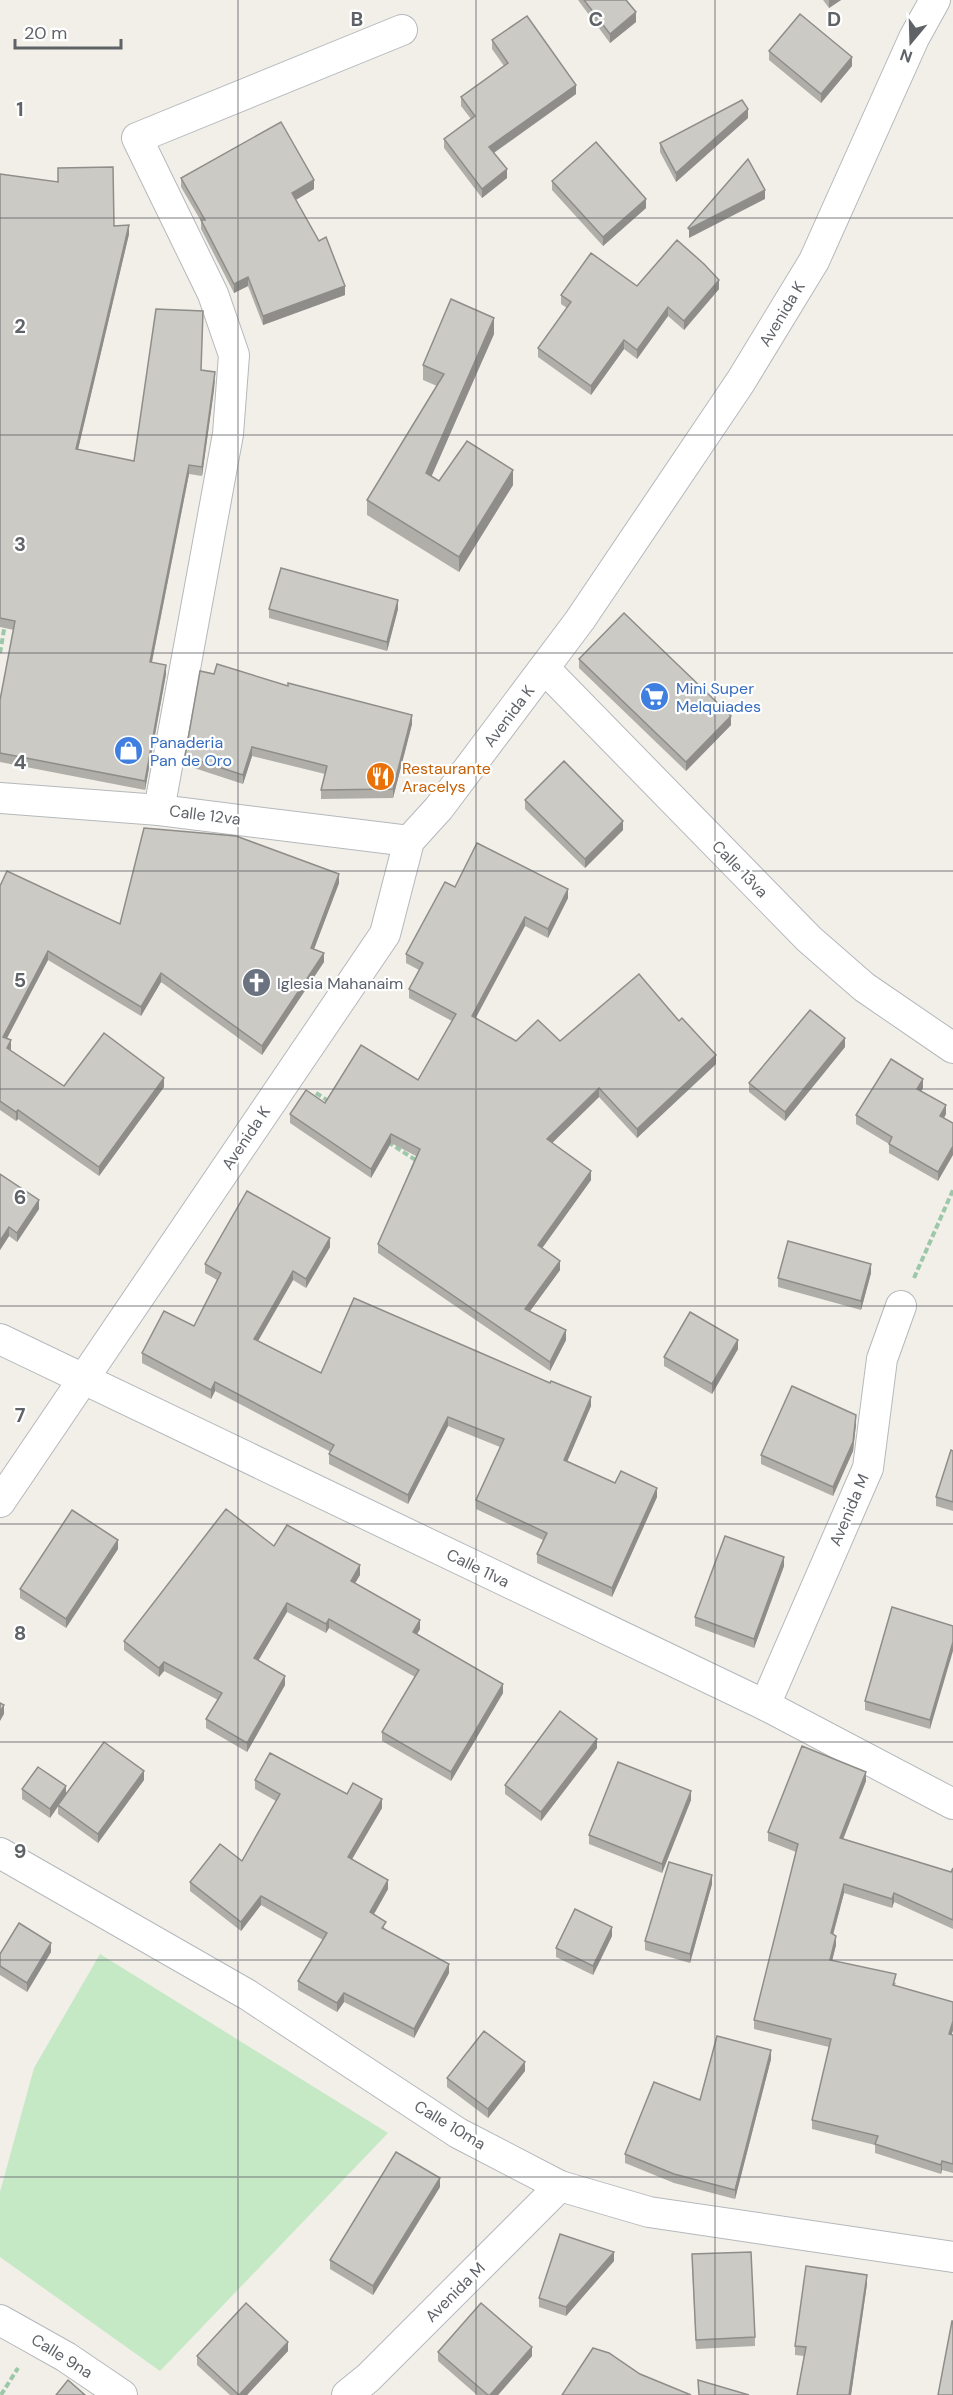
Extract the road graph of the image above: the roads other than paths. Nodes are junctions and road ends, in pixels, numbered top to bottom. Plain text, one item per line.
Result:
1 (935, 0) edge
2 (402, 30) dead end
3 (545, 669) junction
4 (0, 798) edge
5 (159, 810) junction
6 (409, 841) junction
7 (953, 1048) edge
8 (901, 1306) road end
9 (0, 1339) edge
10 (82, 1380) junction
11 (0, 1502) edge
12 (765, 1705) junction
13 (953, 1804) edge
14 (0, 1853) edge
15 (561, 2186) junction
16 (953, 2257) edge
17 (0, 2320) edge
18 (122, 2395) edge
19 (348, 2395) edge

1 - 3 street, Avenida K
2 - 5 street
3 - 6 street, Avenida K
3 - 7 street, Calle 13va
4 - 5 street, Calle 12va
5 - 6 street, Calle 12va
6 - 10 street, Avenida K
8 - 12 street, Avenida M
9 - 10 street, Calle 11va
10 - 11 street, Avenida K
10 - 12 street, Calle 11va
12 - 13 street, Calle 11va
14 - 15 street, Calle 10ma
15 - 16 street, Calle 10ma
15 - 19 street, Avenida M
17 - 18 street, Calle 9na

